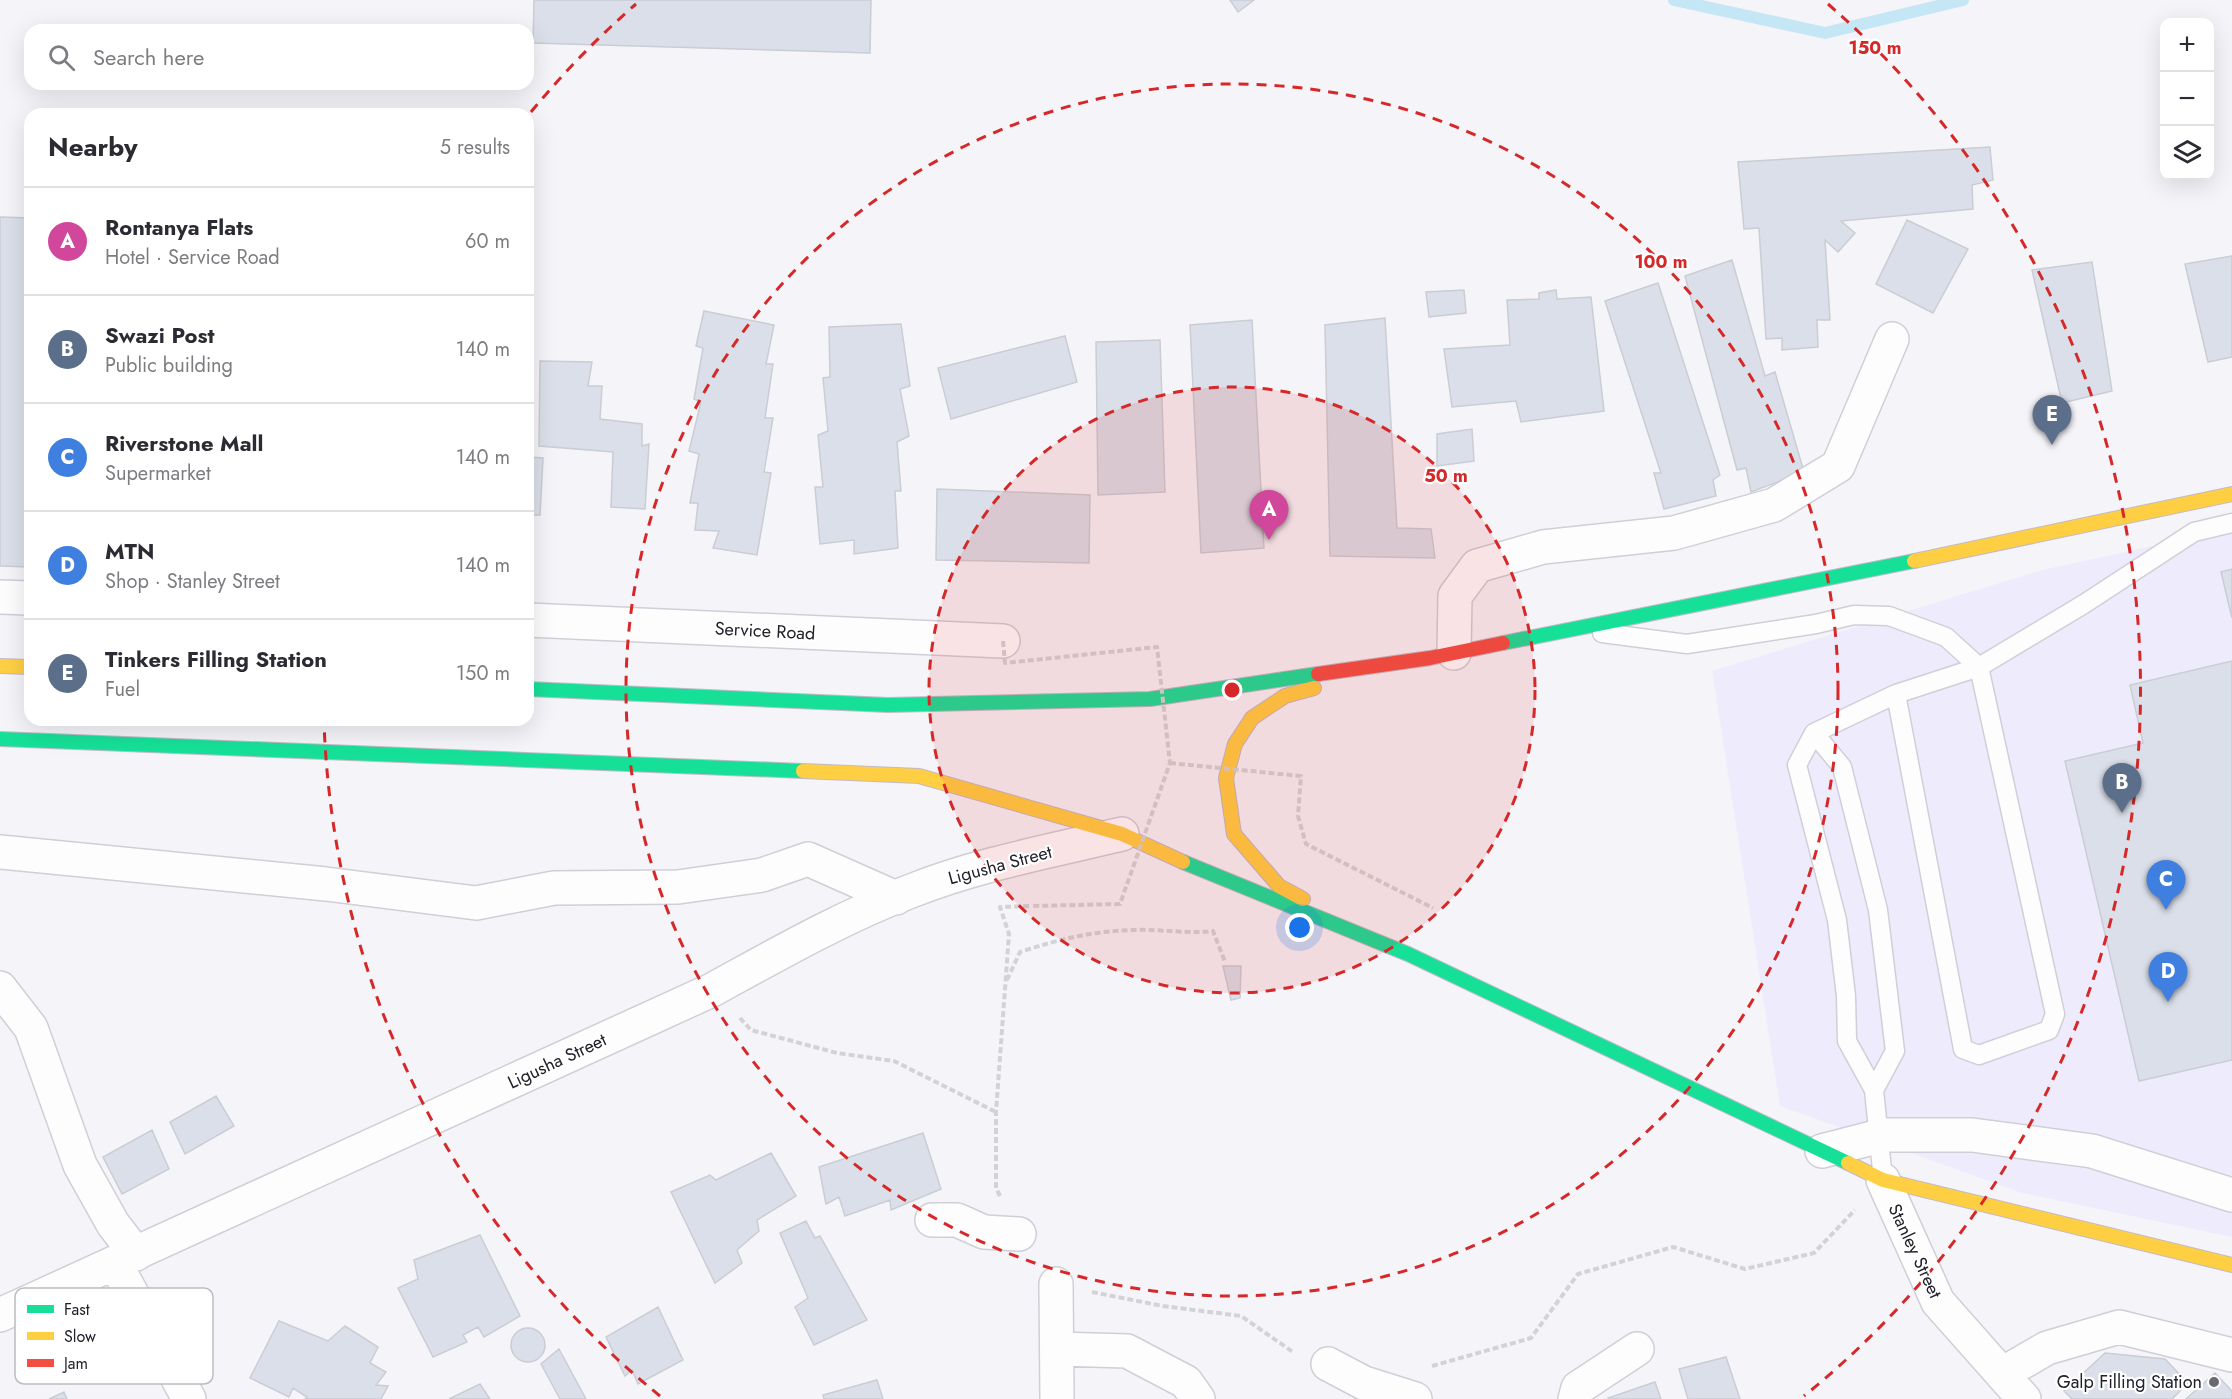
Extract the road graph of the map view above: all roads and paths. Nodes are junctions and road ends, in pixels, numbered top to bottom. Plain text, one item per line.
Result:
1 (1892, 339) dead end
2 (2232, 494) edge
3 (2232, 523) edge
4 (0, 597) edge
5 (24, 598) edge
6 (534, 620) edge
7 (1576, 630) junction
8 (1003, 641) joint
9 (1442, 655) junction
10 (0, 666) edge
11 (24, 667) edge
12 (1979, 667) junction
13 (534, 689) edge
14 (1896, 694) junction
15 (1814, 733) junction
16 (0, 739) edge
17 (1170, 763) junction
18 (1122, 834) junction
19 (0, 852) edge
20 (896, 897) junction
21 (1433, 908) dead end
22 (1408, 954) junction
23 (1225, 962) dead end
24 (1005, 983) junction
25 (0, 988) edge
26 (712, 990) junction
27 (1874, 1090) junction
28 (996, 1112) junction
29 (1878, 1136) junction
30 (1822, 1151) junction
31 (1882, 1180) junction
32 (2232, 1195) edge
33 (932, 1221) dead end
34 (1018, 1234) joint
35 (125, 1259) junction
36 (2232, 1265) edge
37 (1056, 1284) joint
38 (60, 1288) edge
39 (138, 1288) edge
40 (15, 1308) edge
41 (0, 1315) edge
42 (1057, 1349) junction
43 (1637, 1349) dead end
44 (2232, 1355) edge
45 (1328, 1364) joint
46 (1427, 1368) dead end
47 (2002, 1374) junction
48 (182, 1384) edge
49 (189, 1399) edge
50 (1057, 1399) edge
51 (1198, 1399) edge
52 (1415, 1399) edge
53 (1575, 1399) edge
54 (2024, 1399) edge

1 - 9 street
2 - 7 main road
3 - 12 lane
4 - 5 street
6 - 8 street, Service Road
7 - 9 main road
7 - 12 lane
8 - 17 path, bridge
9 - 13 main road
9 - 22 main road
10 - 11 main road
12 - 14 lane
12 - 14 lane
14 - 15 lane
15 - 27 lane
15 - 27 lane
16 - 18 main road
17 - 21 path, bridge
17 - 24 path, bridge
18 - 20 street, Ligusha Street
18 - 22 main road
19 - 20 street
20 - 26 street, Ligusha Street
22 - 30 main road
23 - 24 path
24 - 28 path
25 - 35 street
26 - 28 path
26 - 35 street, Ligusha Street
27 - 29 lane
28 - 34 path
29 - 30 street
29 - 31 lane
29 - 32 street
30 - 31 main road
31 - 36 main road
31 - 46 path
31 - 47 street, Stanley Street
33 - 34 street
35 - 38 street, Ligusha Street
35 - 39 street
37 - 42 street
37 - 45 path
40 - 41 street, Ligusha Street
42 - 50 street
42 - 51 street
43 - 53 street
44 - 47 street
45 - 52 street
47 - 54 street, Stanley Street
48 - 49 street

